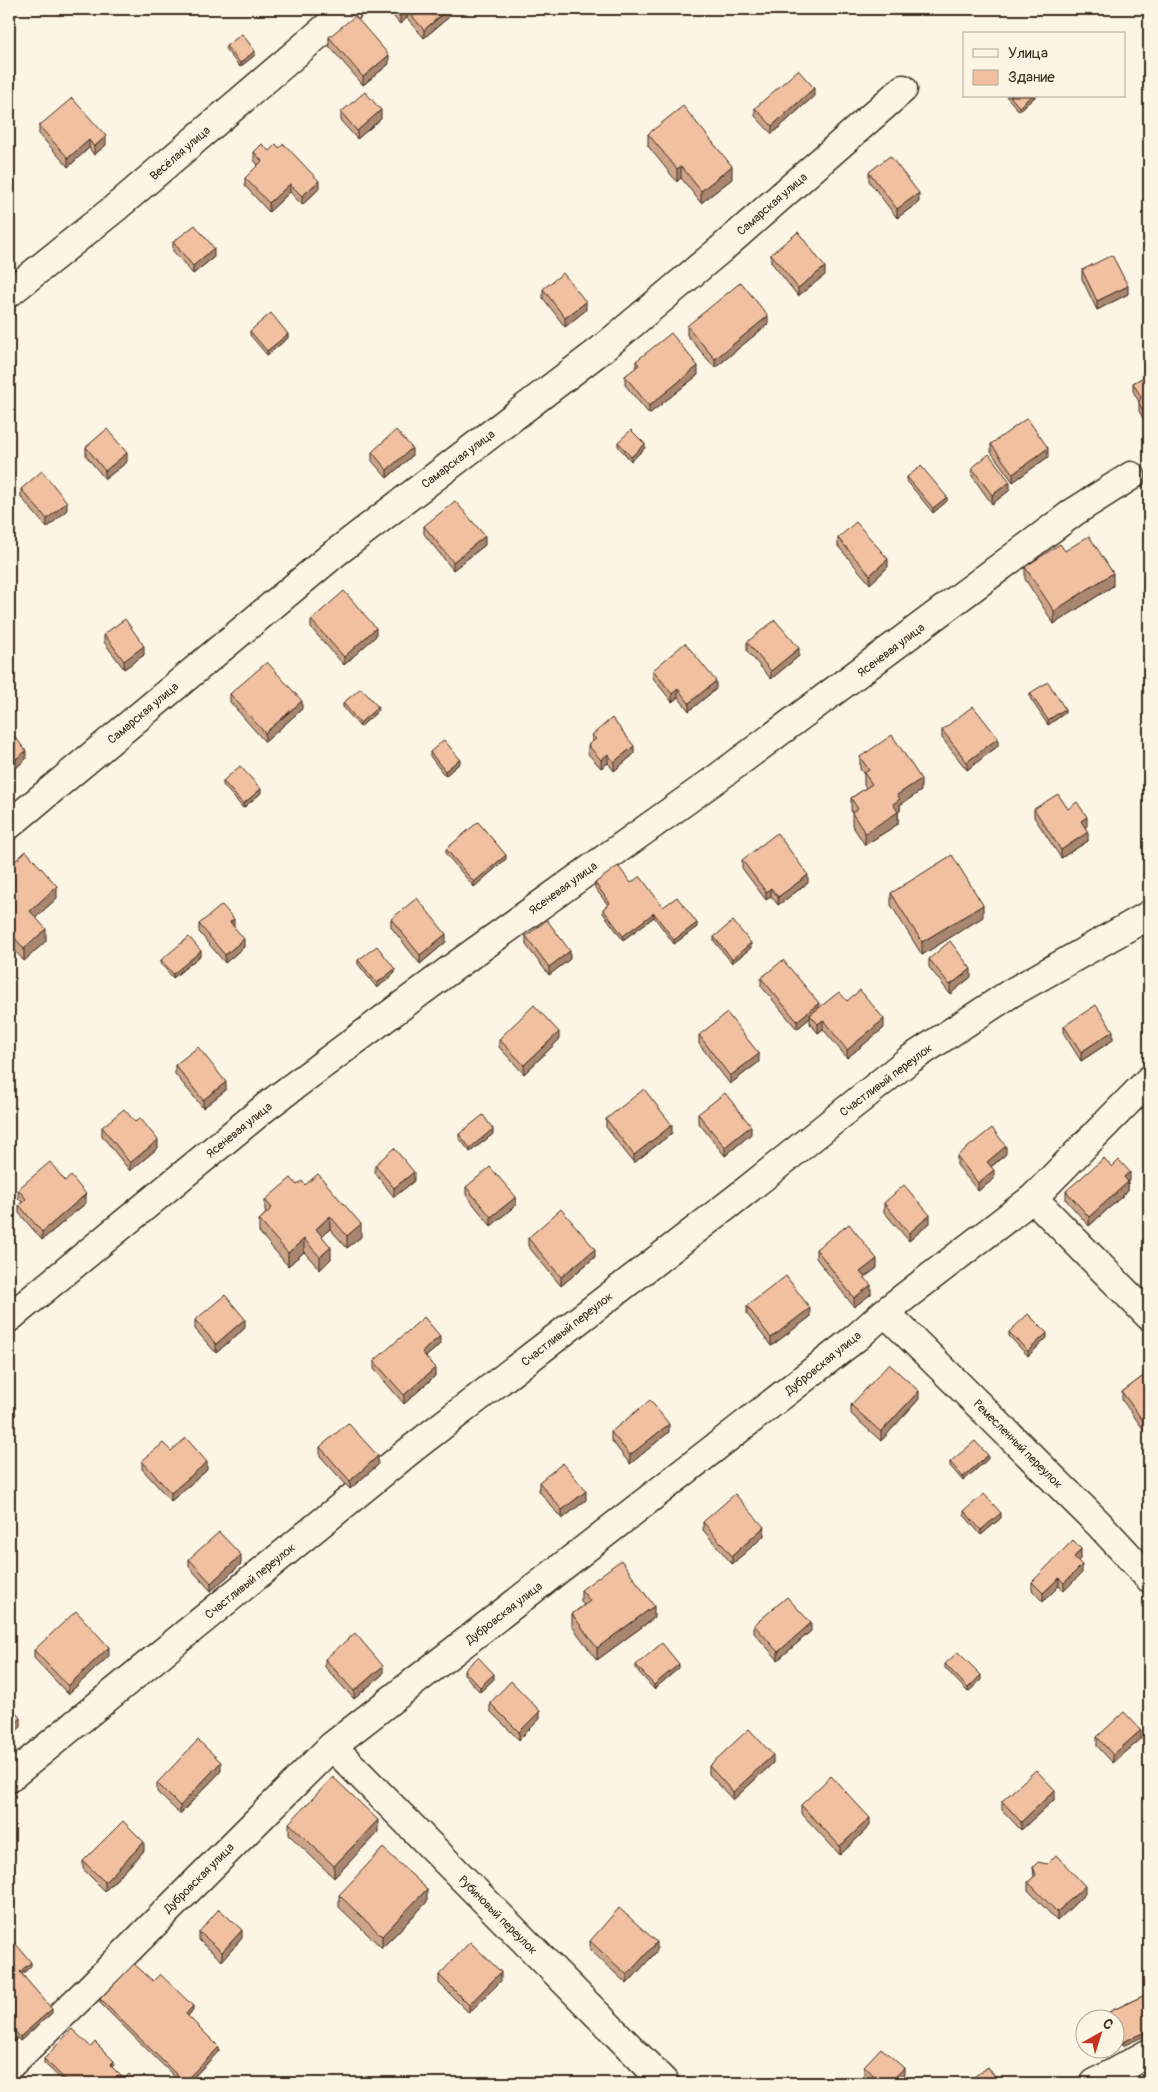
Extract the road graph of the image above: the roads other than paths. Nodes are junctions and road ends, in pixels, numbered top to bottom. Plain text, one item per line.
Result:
1 (348, 9) edge
2 (903, 89) dead end
3 (9, 293) edge
4 (1131, 476) dead end
5 (9, 825) edge
6 (1149, 915) edge
7 (1149, 1080) edge
8 (1033, 1198) junction
9 (885, 1312) junction
10 (1149, 1316) edge
11 (9, 1318) edge
12 (1149, 1578) edge
13 (332, 1746) junction
14 (9, 1778) edge
15 (1149, 2053) edge
16 (9, 2066) edge
17 (665, 2083) edge
18 (1095, 2083) edge

1 - 3 street, Весёлая улица
2 - 5 street, Самарская улица
4 - 11 street, Ясеневая улица
6 - 14 street, Счастливый переулок
7 - 8 street, Дубровская улица
8 - 9 street, Дубровская улица
8 - 10 street
9 - 12 street, Ремесленный переулок
9 - 13 street, Дубровская улица
13 - 16 street, Дубровская улица
13 - 17 street, Рубиновый переулок
15 - 18 street

